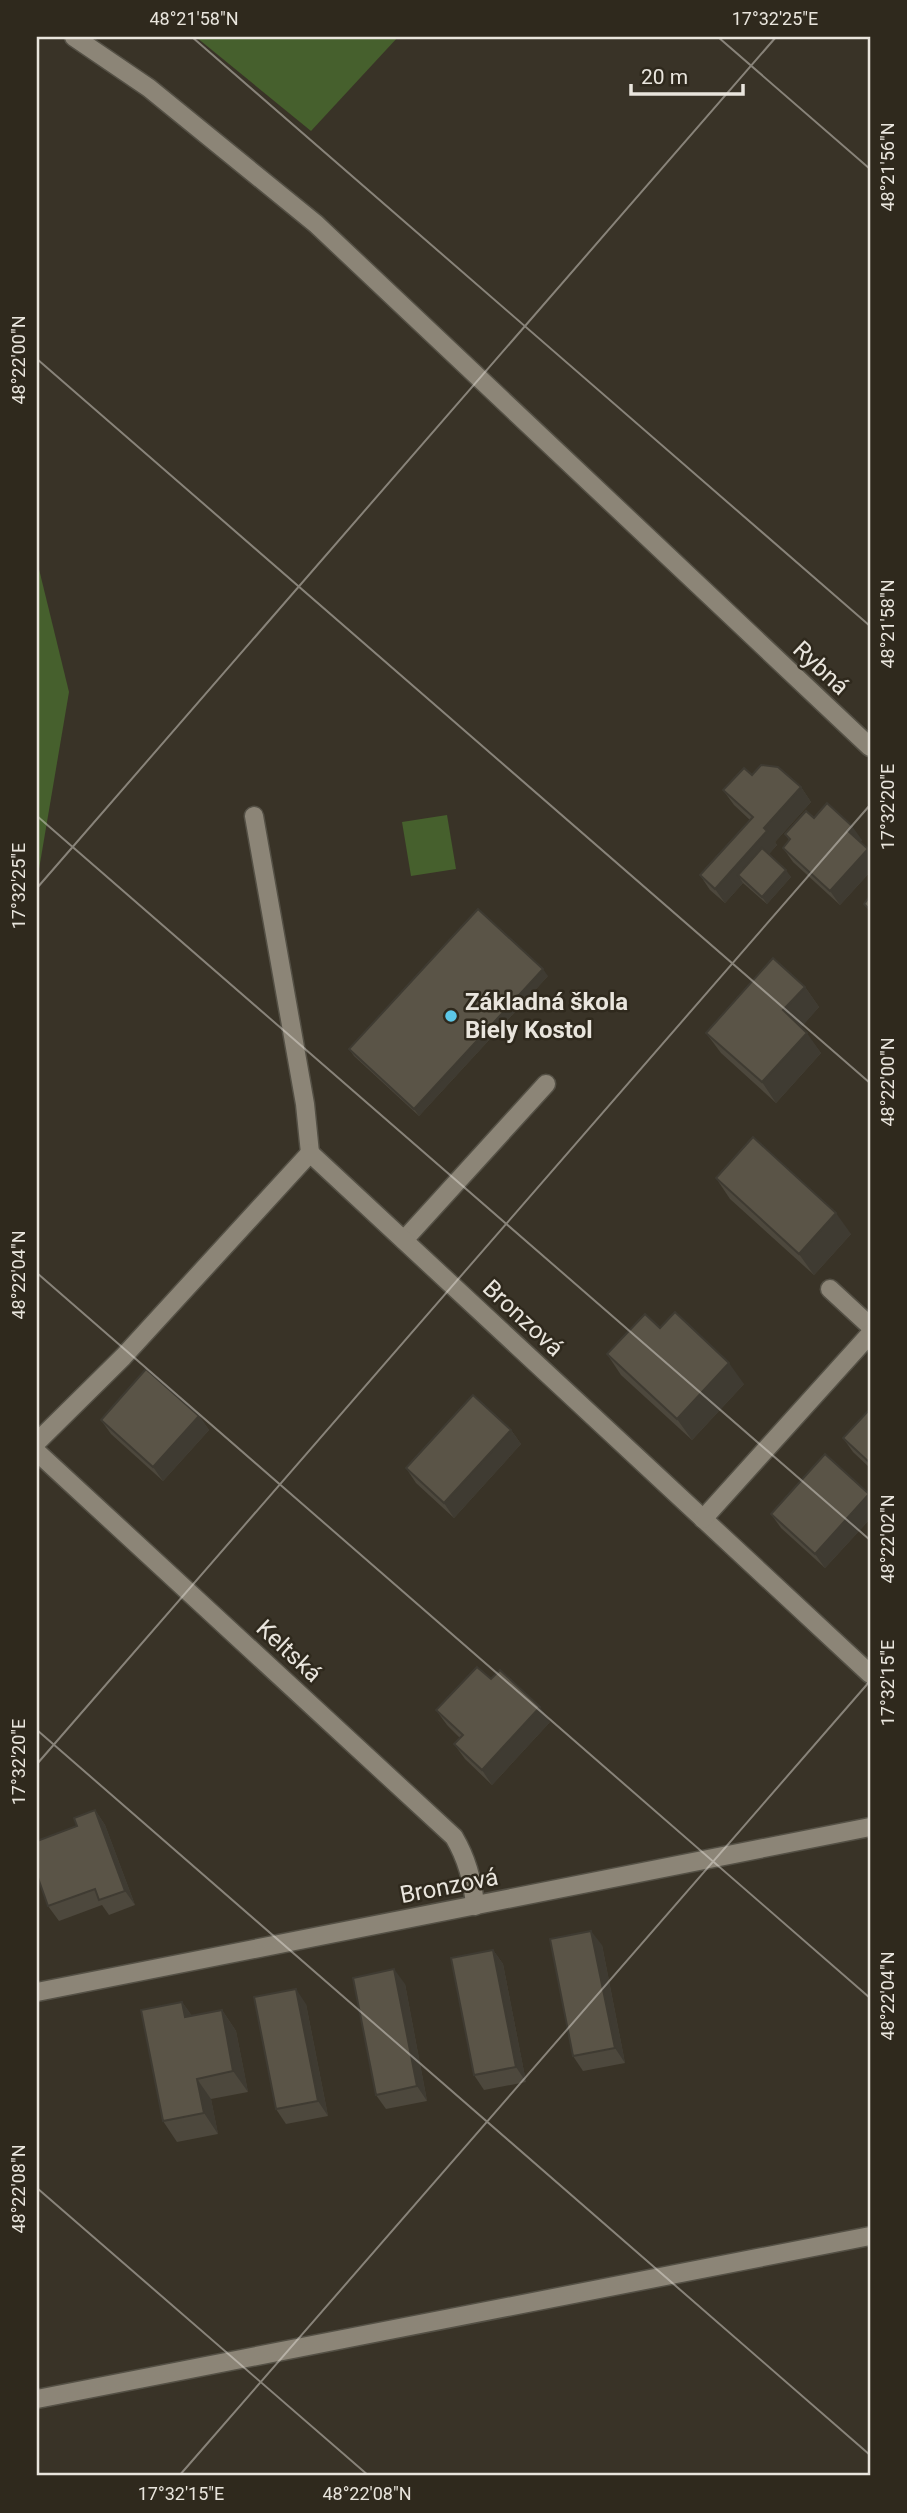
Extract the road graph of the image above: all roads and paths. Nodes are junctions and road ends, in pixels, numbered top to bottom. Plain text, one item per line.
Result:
1 (74, 37) edge
2 (870, 747) edge
3 (254, 816) dead end
4 (546, 1084) dead end
5 (310, 1153) junction
6 (404, 1240) junction
7 (830, 1289) dead end
8 (870, 1326) edge
9 (870, 1334) edge
10 (37, 1442) edge
11 (37, 1452) edge
12 (703, 1519) junction
13 (870, 1674) edge
14 (870, 1827) edge
15 (475, 1906) junction
16 (37, 1992) edge
17 (870, 2236) edge
18 (37, 2399) edge

1 - 2 street, Rybná
3 - 5 street
4 - 6 street
5 - 6 street, Bronzová
5 - 10 street
6 - 12 street, Bronzová
7 - 8 street
9 - 12 street
11 - 15 street, Keltská
12 - 13 street, Bronzová
14 - 15 street, Bronzová
15 - 16 street, Bronzová
17 - 18 street

